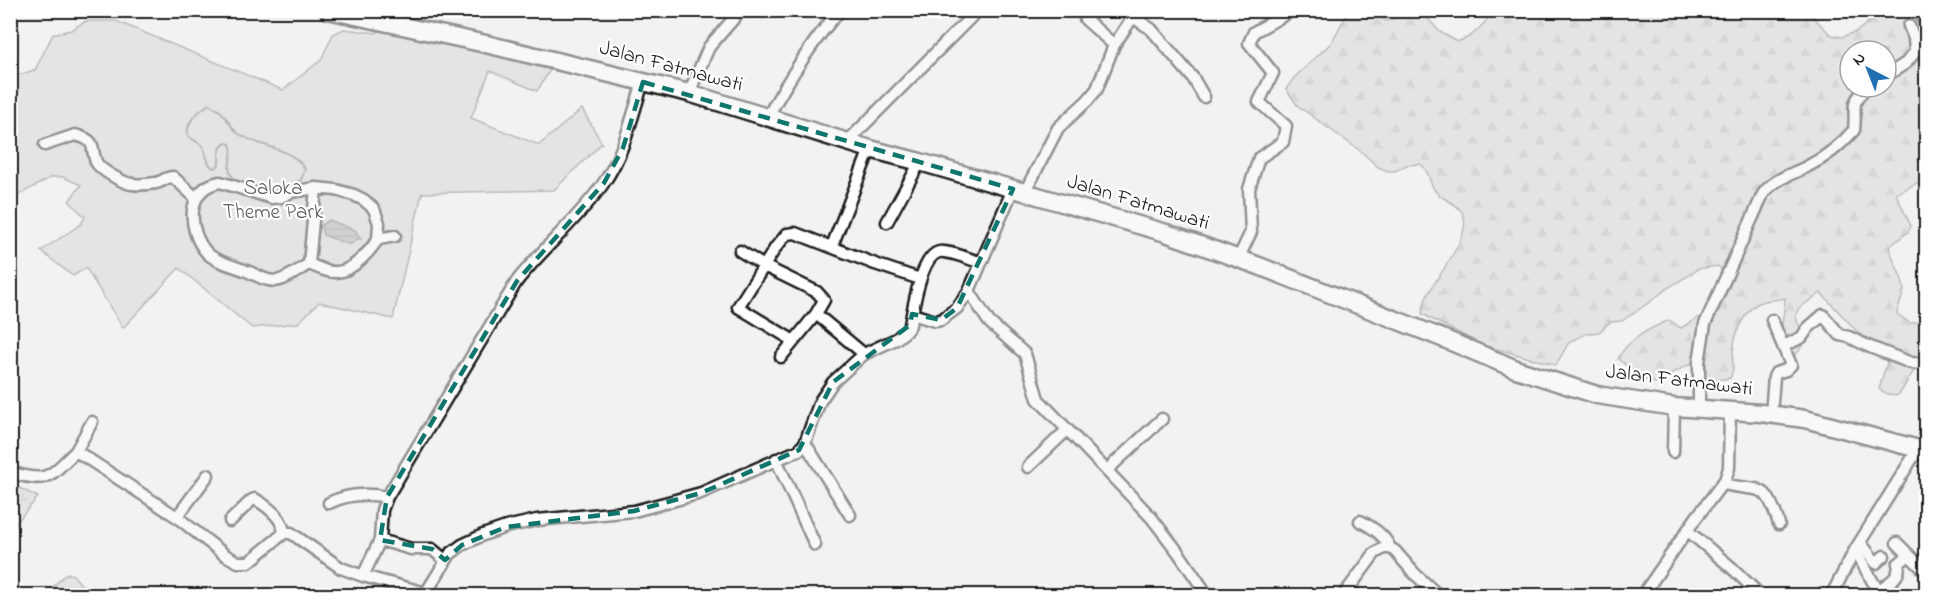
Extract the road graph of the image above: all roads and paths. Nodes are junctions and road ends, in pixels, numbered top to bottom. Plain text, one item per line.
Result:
1 (328, 10) edge
2 (741, 10) edge
3 (840, 10) edge
4 (978, 10) edge
5 (1293, 10) edge
6 (1918, 10) edge
7 (1132, 14) edge
8 (1085, 20) dead end
9 (1926, 24) edge
10 (1909, 26) dead end
11 (1114, 45) junction
12 (1898, 68) edge
13 (643, 82) junction
14 (689, 93) junction
15 (1204, 97) dead end
16 (1856, 99) edge
17 (767, 118) junction
18 (848, 141) junction
19 (45, 145) dead end
20 (870, 149) junction
21 (920, 162) junction
22 (316, 188) junction
23 (1019, 190) junction
24 (196, 198) junction
25 (887, 222) dead end
26 (395, 236) dead end
27 (378, 239) junction
28 (832, 246) junction
29 (740, 251) dead end
30 (1238, 259) junction
31 (980, 262) junction
32 (309, 264) junction
33 (764, 266) junction
34 (920, 279) junction
35 (969, 291) junction
36 (816, 314) junction
37 (912, 314) junction
38 (1772, 320) dead end
39 (794, 341) junction
40 (1784, 346) junction
41 (864, 354) junction
42 (781, 357) dead end
43 (1926, 364) edge
44 (1674, 407) junction
45 (1700, 409) junction
46 (1730, 411) junction
47 (1771, 414) junction
48 (1162, 418) dead end
49 (92, 422) dead end
50 (1067, 430) junction
51 (805, 444) junction
52 (1922, 450) edge
53 (76, 451) junction
54 (1673, 452) dead end
55 (776, 459) junction
56 (1028, 467) dead end
57 (1107, 470) junction
58 (10, 472) edge
59 (208, 475) dead end
60 (1723, 484) junction
61 (387, 497) junction
62 (330, 503) dead end
63 (850, 515) dead end
64 (177, 517) junction
65 (231, 520) dead end
66 (1360, 521) dead end
67 (1779, 524) dead end
68 (1688, 531) junction
69 (284, 532) junction
70 (380, 540) junction
71 (1897, 543) dead end
72 (815, 545) dead end
73 (1858, 546) junction
74 (1390, 548) junction
75 (1909, 555) junction
76 (1884, 556) dead end
77 (445, 560) junction
78 (1926, 570) edge
79 (363, 576) junction
80 (428, 594) edge
81 (1208, 596) edge
82 (1342, 596) edge
83 (1439, 596) edge
84 (1642, 596) edge
85 (1761, 596) edge
86 (1831, 596) edge

1 - 13 highway, Jalan Fatmawati
2 - 14 street
3 - 17 street
4 - 18 street
5 - 30 street
6 - 9 street
7 - 11 street
7 - 15 street
8 - 11 street
10 - 12 street
11 - 23 street
13 - 14 highway, Jalan Fatmawati
13 - 61 street
14 - 17 highway, Jalan Fatmawati
16 - 45 street
17 - 18 highway, Jalan Fatmawati
18 - 20 highway, Jalan Fatmawati
19 - 24 street
20 - 21 highway, Jalan Fatmawati
20 - 28 street
21 - 23 highway, Jalan Fatmawati
21 - 25 street
22 - 24 street
22 - 27 street
22 - 32 street
23 - 30 highway, Jalan Fatmawati
23 - 31 street
24 - 32 street
26 - 27 street
27 - 32 street
28 - 33 street
28 - 34 street
29 - 33 street
30 - 44 highway, Jalan Fatmawati
31 - 34 street
31 - 35 street
33 - 36 street
33 - 39 street
34 - 37 street
35 - 37 street
35 - 50 street
36 - 39 street
36 - 41 street
37 - 41 street
38 - 40 street
39 - 42 street
40 - 43 street
40 - 47 street
41 - 51 street
44 - 45 highway, Jalan Fatmawati
44 - 54 street
45 - 46 highway, Jalan Fatmawati
46 - 47 highway, Jalan Fatmawati
46 - 60 street
47 - 52 highway, Jalan Fatmawati
48 - 57 street
49 - 53 street
50 - 56 street
50 - 57 street
51 - 55 street
51 - 63 street
52 - 73 street
53 - 58 street
53 - 64 street
55 - 72 street
55 - 77 street
57 - 81 street
59 - 64 street
60 - 67 street
60 - 68 street
61 - 62 street
61 - 70 street
64 - 69 street
65 - 69 street
66 - 74 street
68 - 84 street
68 - 85 street
69 - 79 street
70 - 77 street
70 - 79 street
71 - 75 street
73 - 75 street
73 - 76 street
73 - 86 street
74 - 82 street
74 - 83 street
75 - 78 street
77 - 80 street
79 - 80 street

